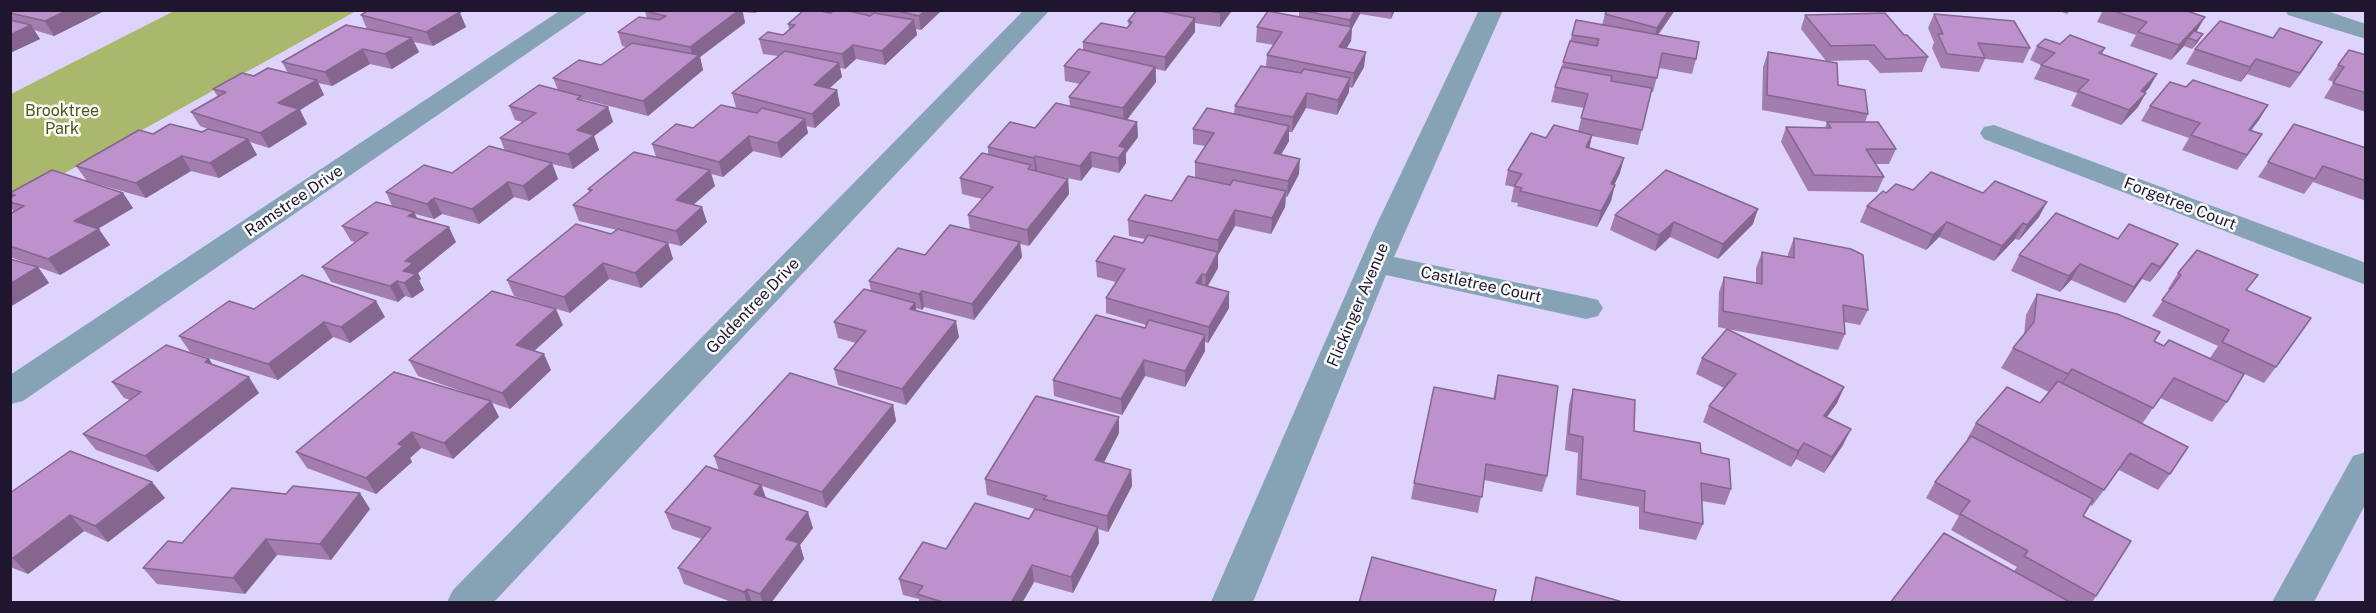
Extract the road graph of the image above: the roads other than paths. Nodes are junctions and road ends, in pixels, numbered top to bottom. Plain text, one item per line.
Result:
1 (578, 10) edge
2 (1038, 10) edge
3 (1491, 10) edge
4 (2296, 10) edge
5 (2366, 32) edge
6 (1994, 133) dead end
7 (1376, 262) junction
8 (2366, 275) edge
9 (1586, 308) dead end
10 (10, 392) edge
11 (2366, 466) edge
12 (468, 603) edge
13 (1232, 603) edge
14 (2293, 603) edge

1 - 10 street, Ramstree Drive
2 - 12 street, Goldentree Drive
3 - 7 street, Flickinger Avenue
4 - 5 street
6 - 8 street, Forgetree Court
7 - 9 street, Castletree Court
7 - 13 street, Flickinger Avenue
11 - 14 street

